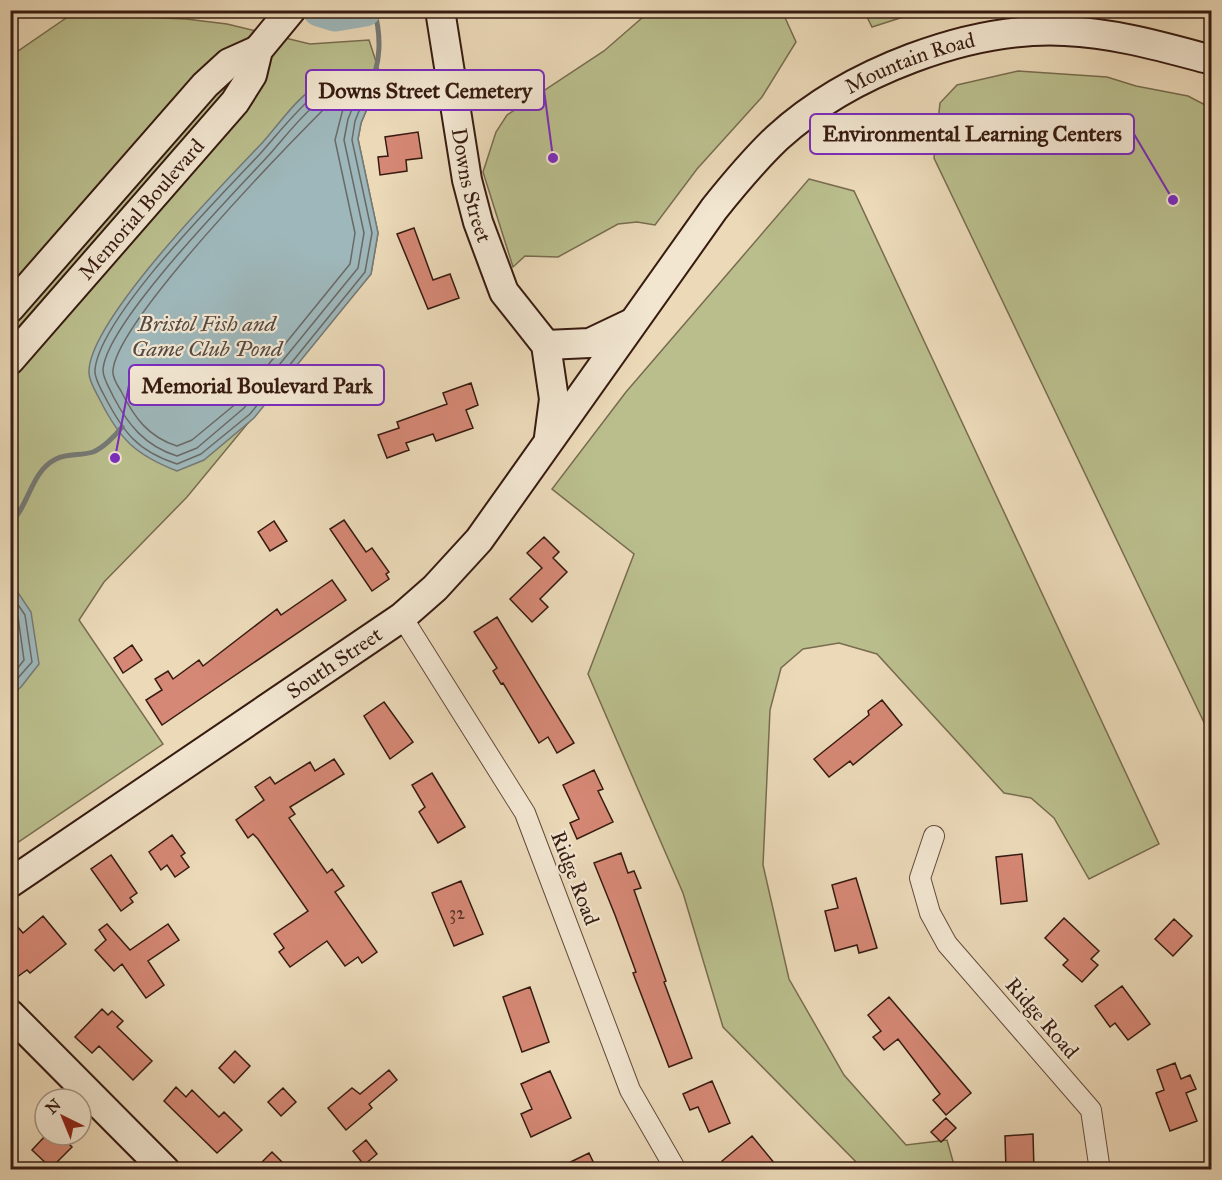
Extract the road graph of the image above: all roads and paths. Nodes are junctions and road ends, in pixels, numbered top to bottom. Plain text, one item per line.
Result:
1 (291, 10) edge
2 (440, 10) edge
3 (263, 44) junction
4 (1212, 60) edge
5 (10, 308) edge
6 (632, 323) junction
7 (546, 345) junction
8 (10, 360) edge
9 (594, 377) joint
10 (548, 442) junction
11 (402, 617) junction
12 (934, 837) dead end
13 (10, 883) edge
14 (10, 1014) edge
15 (165, 1170) edge
16 (676, 1170) edge
17 (1097, 1170) edge

1 - 3 main road, Memorial Boulevard
2 - 7 main road, Downs Street
3 - 5 main road, Memorial Boulevard
3 - 8 main road, Memorial Boulevard
4 - 6 main road, Mountain Road
6 - 7 main road
6 - 9 main road, Mountain Road
7 - 10 main road, Downs Street
9 - 10 main road, South Street
10 - 11 main road, South Street
11 - 13 main road, South Street
11 - 16 street, Ridge Road
12 - 17 street, Ridge Road
14 - 15 main road

